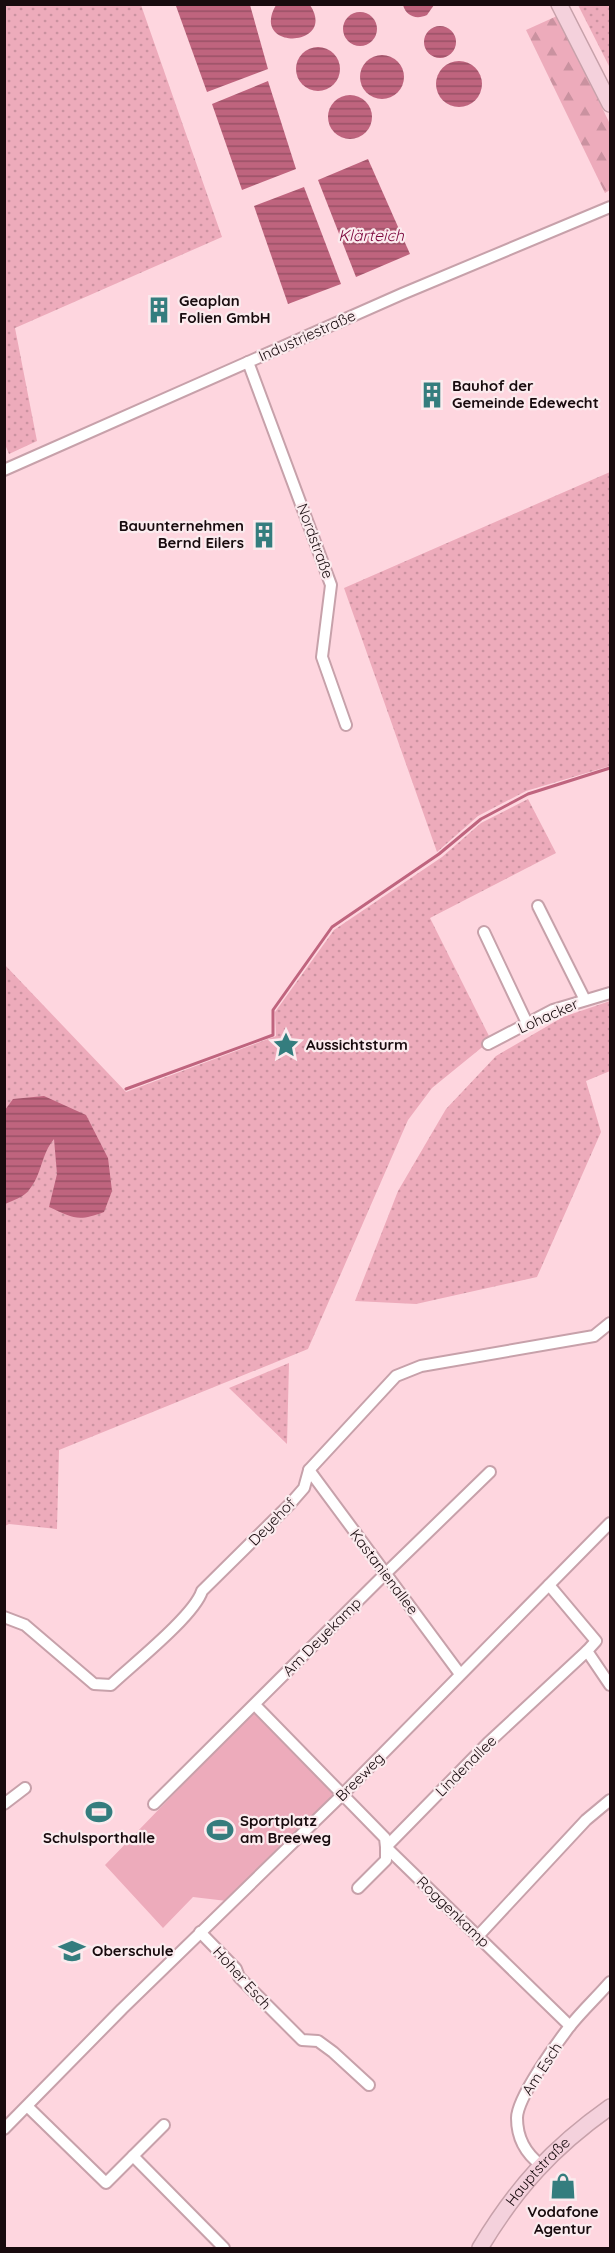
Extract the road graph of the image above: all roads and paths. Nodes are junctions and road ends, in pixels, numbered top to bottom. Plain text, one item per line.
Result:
1 (559, 4) edge
2 (610, 104) edge
3 (610, 207) edge
4 (248, 362) junction
5 (4, 470) edge
6 (346, 725) dead end
7 (538, 906) dead end
8 (484, 932) dead end
9 (610, 993) edge
10 (585, 1000) junction
11 (527, 1023) junction
12 (488, 1044) dead end
13 (610, 1323) edge
14 (309, 1470) junction
15 (490, 1472) dead end
16 (610, 1523) edge
17 (385, 1574) junction
18 (549, 1585) junction
19 (4, 1617) edge
20 (587, 1651) junction
21 (460, 1674) junction
22 (610, 1686) edge
23 (255, 1705) junction
24 (25, 1788) dead end
25 (342, 1795) junction
26 (610, 1800) edge
27 (4, 1804) edge
28 (154, 1804) dead end
29 (386, 1846) junction
30 (358, 1888) dead end
31 (200, 1932) junction
32 (479, 1935) junction
33 (610, 1982) edge
34 (570, 2026) junction
35 (369, 2085) dead end
36 (28, 2107) junction
37 (610, 2108) edge
38 (164, 2125) dead end
39 (4, 2129) edge
40 (133, 2156) junction
41 (541, 2165) junction
42 (224, 2248) edge
43 (480, 2248) edge

1 - 2 main road
3 - 4 street, Industriestraße
4 - 5 street, Industriestraße
4 - 6 street, Nordstraße
7 - 10 street
8 - 11 street
9 - 10 street, Lohacker
10 - 11 street, Lohacker
11 - 12 street, Lohacker
13 - 14 street, Deyehof
14 - 17 street, Kastanienallee
14 - 19 street, Deyehof
15 - 17 street, Am Deyekamp
16 - 18 street, Breeweg
17 - 21 street, Kastanienallee
17 - 23 street, Am Deyekamp
18 - 20 street
18 - 21 street, Breeweg
20 - 22 street
20 - 29 street, Lindenallee
21 - 25 street, Breeweg
23 - 25 street, Roggenkamp
23 - 28 street, Am Deyekamp
24 - 27 street
25 - 29 street, Roggenkamp
25 - 31 street, Breeweg
26 - 32 street
29 - 30 street, Lindenallee
29 - 32 street, Roggenkamp
31 - 35 street, Hoher Esch
31 - 36 street, Breeweg
32 - 34 street, Roggenkamp
33 - 34 street, Am Esch
34 - 41 street, Am Esch
36 - 39 street, Breeweg
36 - 40 street
37 - 41 main road, Hauptstraße
38 - 40 street
40 - 42 street
41 - 43 main road, Hauptstraße

